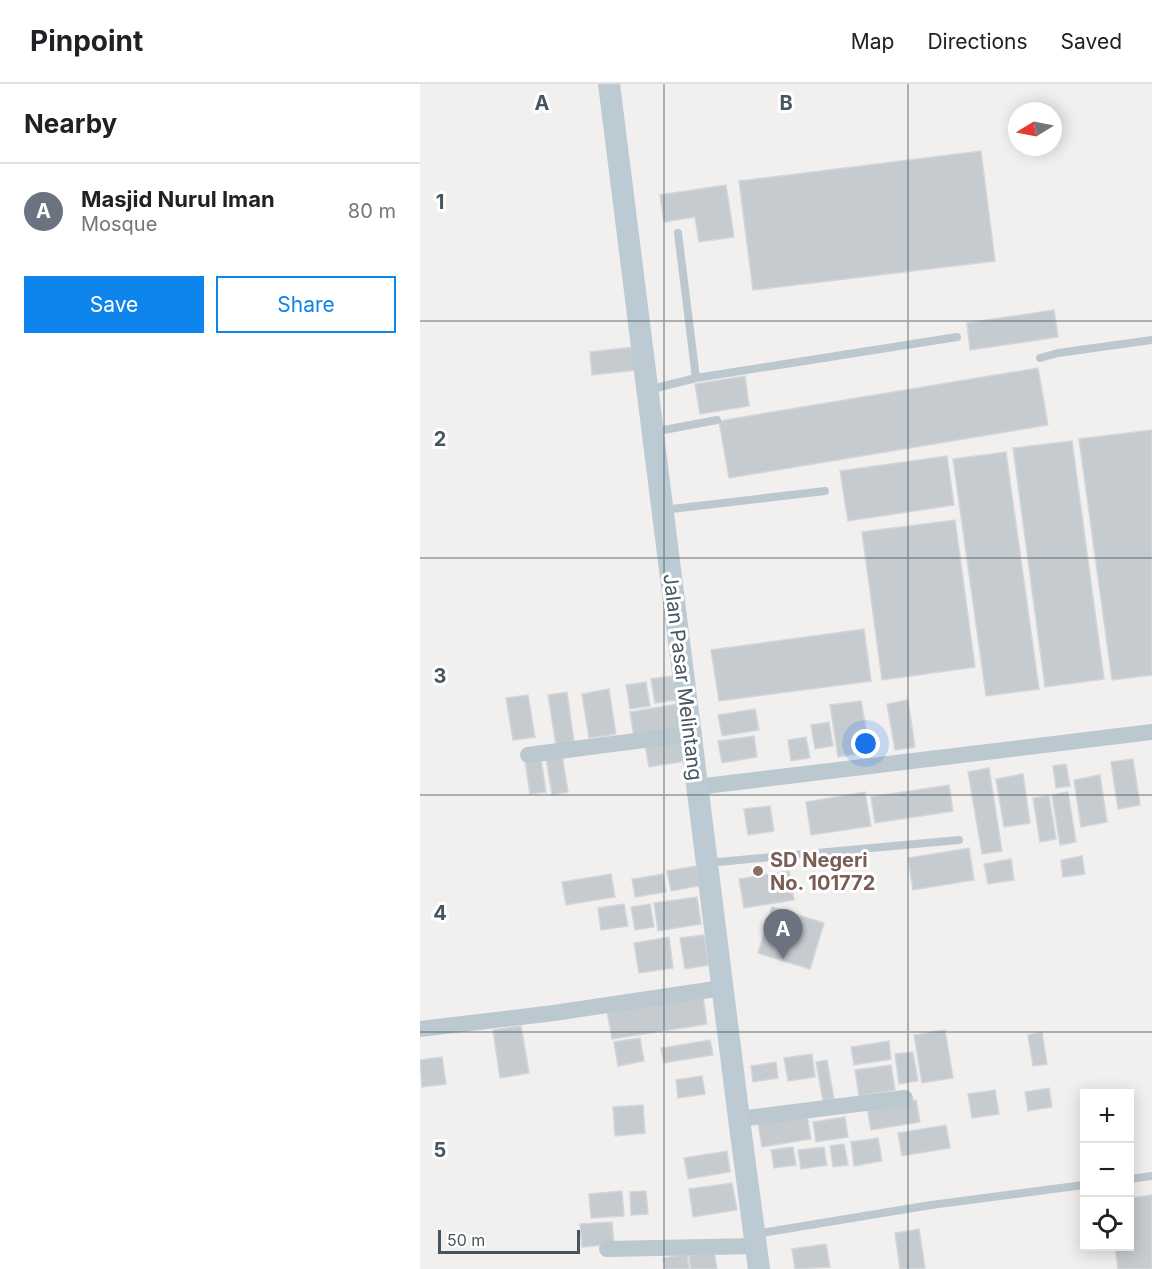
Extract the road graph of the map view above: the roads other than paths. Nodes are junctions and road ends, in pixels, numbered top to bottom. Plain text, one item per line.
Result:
1 (609, 84) edge
2 (678, 233) dead end
3 (957, 338) dead end
4 (1152, 340) edge
5 (1040, 358) dead end
6 (696, 378) junction
7 (647, 390) junction
8 (717, 420) dead end
9 (652, 432) junction
10 (825, 491) dead end
11 (662, 510) junction
12 (1152, 732) edge
13 (690, 734) junction
14 (528, 755) dead end
15 (697, 787) junction
16 (959, 840) dead end
17 (706, 863) junction
18 (722, 988) junction
19 (420, 1029) edge
20 (905, 1098) dead end
21 (739, 1119) junction
22 (1152, 1176) edge
23 (1134, 1178) edge
24 (1080, 1185) edge
25 (755, 1240) junction
26 (607, 1249) dead end
27 (759, 1269) edge

1 - 7 street, Jalan Pasar Melintang
2 - 6 lane
3 - 6 lane
4 - 5 lane
6 - 7 lane
7 - 9 street, Jalan Pasar Melintang
8 - 9 lane
9 - 11 street, Jalan Pasar Melintang
10 - 11 lane
11 - 13 street, Jalan Pasar Melintang
12 - 15 street
13 - 14 street
13 - 15 street, Jalan Pasar Melintang
15 - 17 street, Jalan Pasar Melintang
16 - 17 lane
17 - 18 street, Jalan Pasar Melintang
18 - 19 street
18 - 21 street, Jalan Pasar Melintang
20 - 21 street
21 - 25 street, Jalan Pasar Melintang
22 - 23 lane
24 - 25 lane
25 - 26 street
25 - 27 street, Jalan Pasar Melintang

